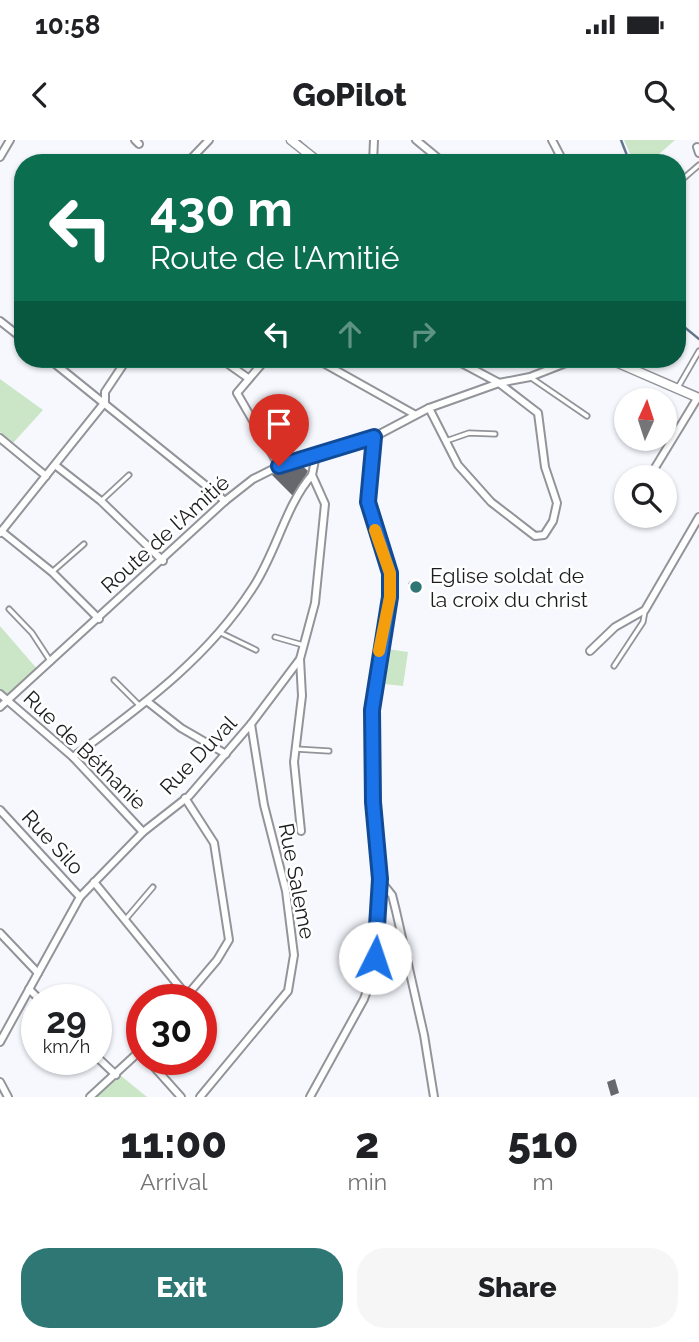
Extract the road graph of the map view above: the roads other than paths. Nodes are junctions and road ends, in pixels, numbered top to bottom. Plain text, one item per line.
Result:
1 (10, 140) edge
2 (209, 140) edge
3 (291, 140) edge
4 (416, 140) edge
5 (196, 154) edge
6 (309, 154) edge
7 (433, 154) edge
8 (0, 157) edge
9 (699, 164) edge
10 (686, 176) edge
11 (0, 321) edge
12 (14, 332) edge
13 (699, 351) edge
14 (61, 368) edge
15 (121, 368) edge
16 (233, 368) edge
17 (260, 368) edge
18 (332, 368) edge
19 (471, 368) edge
20 (553, 368) edge
21 (629, 368) edge
22 (530, 377) junction
23 (248, 379) junction
24 (499, 383) junction
25 (675, 388) edge
26 (677, 389) joint
27 (698, 398) edge
28 (105, 402) junction
29 (429, 408) junction
30 (414, 414) junction
31 (587, 416) dead end
32 (495, 434) dead end
33 (374, 437) junction
34 (0, 438) edge
35 (445, 441) junction
36 (316, 455) junction
37 (55, 465) junction
38 (657, 465) edge
39 (279, 466) junction
40 (130, 475) dead end
41 (312, 475) junction
42 (46, 476) junction
43 (225, 501) junction
44 (101, 502) junction
45 (699, 517) edge
46 (1, 532) edge
47 (84, 544) dead end
48 (163, 561) junction
49 (52, 572) junction
50 (9, 609) dead end
51 (645, 610) junction
52 (99, 619) junction
53 (222, 633) junction
54 (275, 637) dead end
55 (306, 645) junction
56 (256, 650) dead end
57 (590, 652) dead end
58 (300, 659) junction
59 (51, 662) junction
60 (614, 666) dead end
61 (114, 680) dead end
62 (0, 694) edge
63 (9, 700) junction
64 (148, 702) junction
65 (0, 707) edge
66 (141, 707) junction
67 (251, 724) junction
68 (294, 749) junction
69 (329, 751) dead end
70 (226, 754) junction
71 (73, 757) junction
72 (185, 798) junction
73 (0, 810) edge
74 (301, 831) dead end
75 (143, 832) junction
76 (380, 879) junction
77 (94, 882) junction
78 (153, 887) dead end
79 (80, 897) junction
80 (125, 920) junction
81 (0, 933) edge
82 (38, 973) junction
83 (32, 984) edge
84 (175, 984) edge
85 (197, 984) edge
86 (21, 1004) edge
87 (0, 1042) edge
88 (126, 1065) edge
89 (112, 1071) edge
90 (116, 1075) junction
91 (161, 1075) edge
92 (0, 1082) edge
93 (8, 1097) edge
94 (90, 1097) edge
95 (181, 1097) edge
96 (200, 1097) edge
97 (310, 1097) edge
98 (434, 1097) edge

1 - 8 street
2 - 5 street
3 - 6 street
4 - 7 street
9 - 10 lane
11 - 12 street
13 - 26 lane
14 - 28 street
15 - 28 street
16 - 23 street
17 - 23 street
18 - 30 street
19 - 24 street
20 - 22 street, Route de l'Amitié
21 - 25 street
22 - 24 street, Route de l'Amitié
22 - 31 lane
23 - 39 street
24 - 29 street, Route de l'Amitié
24 - 35 street
26 - 27 street
27 - 38 street
28 - 37 street
28 - 43 street
29 - 30 street, Route de l'Amitié
29 - 35 street
30 - 33 street, Route de l'Amitié
32 - 35 lane
33 - 36 street, Route de l'Amitié
33 - 76 street
34 - 42 street
36 - 39 street, Route de l'Amitié
36 - 41 street
37 - 42 street
37 - 44 street
39 - 43 street, Route de l'Amitié
40 - 44 lane
41 - 53 street
41 - 55 street, Rue Duval
42 - 46 street
43 - 48 street, Route de l'Amitié
44 - 48 street
45 - 51 street
46 - 49 street
47 - 49 lane
48 - 52 street, Route de l'Amitié
49 - 52 street
50 - 59 lane
51 - 57 street
51 - 60 lane
52 - 59 street, Route de l'Amitié
53 - 56 lane
53 - 64 street
54 - 55 lane
55 - 58 street, Rue Duval
58 - 67 street, Rue Duval
58 - 68 street
59 - 63 street, Route de l'Amitié
61 - 66 lane
62 - 63 street, Rue de Béthanie
63 - 65 street, Route de l'Amitié
63 - 71 street, Rue de Béthanie
64 - 66 street
64 - 70 street
66 - 71 street
67 - 70 street, Rue Duval
67 - 96 street, Rue Saleme
68 - 69 lane
68 - 74 street
70 - 72 street, Rue Duval
71 - 75 street, Rue de Béthanie
72 - 75 street, Rue Duval
72 - 85 street
73 - 79 street, Rue Silo
75 - 77 street, Rue Duval
76 - 97 street
76 - 98 street
77 - 79 street, Rue Duval
77 - 80 street
78 - 80 lane
79 - 82 street, Rue Duval
80 - 84 street
81 - 82 street
82 - 83 street, Rue Duval
86 - 87 street, Rue Duval
88 - 90 street
89 - 90 street
90 - 94 street
91 - 95 street
92 - 93 street

